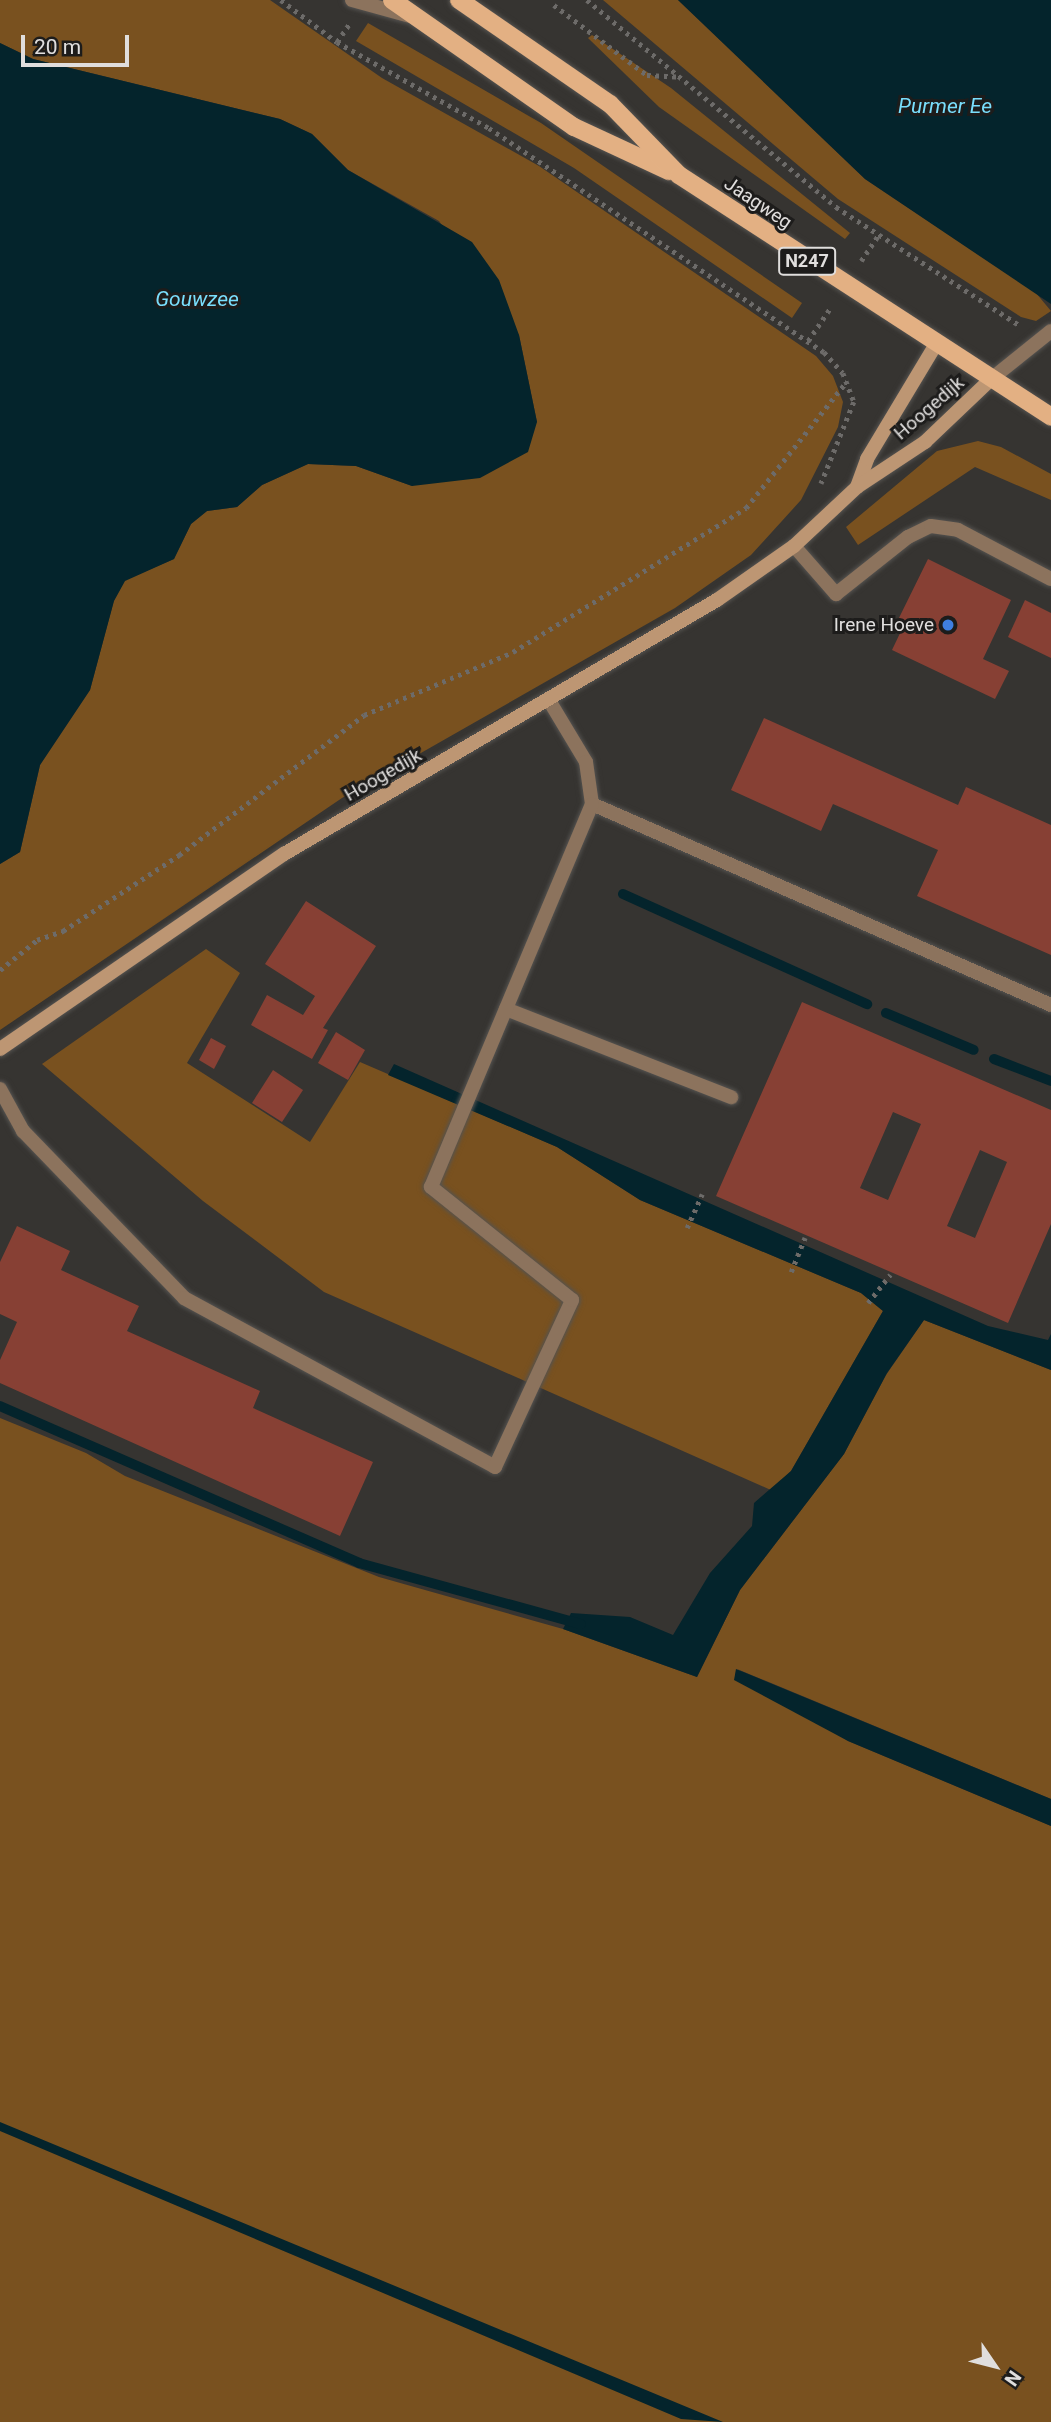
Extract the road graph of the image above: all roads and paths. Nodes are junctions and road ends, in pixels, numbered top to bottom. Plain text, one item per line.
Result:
1 (281, 0) edge
2 (352, 0) edge
3 (392, 0) edge
4 (459, 0) edge
5 (587, 0) edge
6 (554, 5) dead end
7 (417, 18) junction
8 (352, 20) dead end
9 (337, 42) junction
10 (682, 78) junction
11 (679, 175) junction
12 (1047, 334) edge
13 (935, 346) junction
14 (990, 380) junction
15 (847, 381) junction
16 (1051, 417) edge
17 (858, 487) junction
18 (816, 494) dead end
19 (794, 546) junction
20 (1051, 579) edge
21 (550, 702) junction
22 (592, 804) junction
23 (0, 970) edge
24 (1051, 1005) edge
25 (506, 1009) junction
26 (0, 1049) edge
27 (0, 1089) edge
28 (731, 1097) dead end
29 (702, 1194) dead end
30 (687, 1228) dead end
31 (805, 1238) dead end
32 (791, 1272) dead end
33 (890, 1276) dead end
34 (867, 1303) dead end

1 - 9 path
2 - 7 street
3 - 7 main road, N247
4 - 11 main road, Jaagweg / N247
5 - 10 path
6 - 10 path
7 - 11 main road, N247
8 - 9 path
9 - 15 path
10 - 12 path
11 - 13 main road, Jaagweg / N247
12 - 14 street
13 - 14 main road, Jaagweg / N247
13 - 17 street, Hoogedijk
14 - 16 main road, Jaagweg / N247
14 - 17 street, Hoogedijk
15 - 18 path
15 - 23 path
17 - 19 street, Hoogedijk
19 - 20 street
19 - 21 street, Hoogedijk
21 - 22 street
21 - 26 street, Hoogedijk
22 - 24 street
22 - 25 street
25 - 27 street
25 - 28 street
29 - 30 path
31 - 32 path
33 - 34 path

